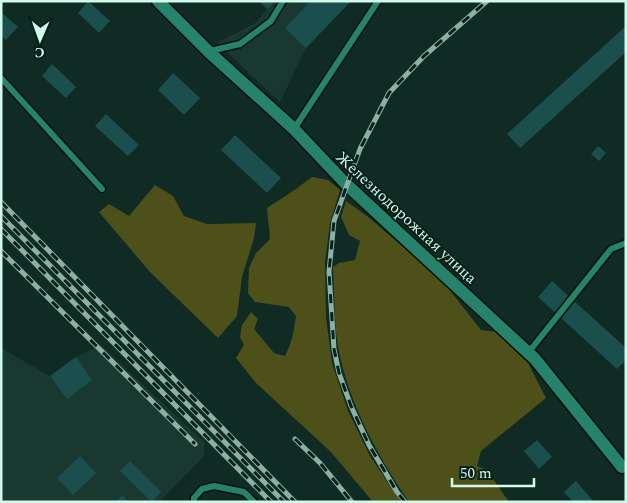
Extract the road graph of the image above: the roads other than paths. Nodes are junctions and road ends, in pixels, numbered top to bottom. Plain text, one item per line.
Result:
1 (158, 1) edge
2 (283, 1) edge
3 (378, 1) edge
4 (208, 52) junction
5 (1, 78) edge
6 (294, 128) junction
7 (102, 189) dead end
8 (626, 243) edge
9 (528, 353) junction
10 (622, 467) dead end
11 (194, 502) edge
12 (254, 502) edge

1 - 4 street, Железнодорожная улица
2 - 4 lane
3 - 6 lane
4 - 6 street, Железнодорожная улица
5 - 7 lane
6 - 9 street, Железнодорожная улица
8 - 9 lane
9 - 10 street, Железнодорожная улица
11 - 12 lane

